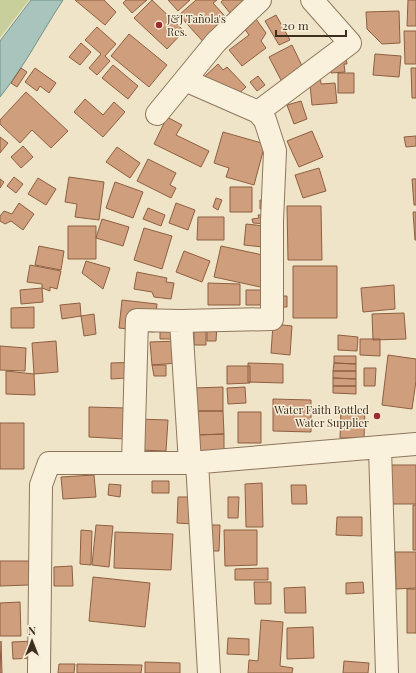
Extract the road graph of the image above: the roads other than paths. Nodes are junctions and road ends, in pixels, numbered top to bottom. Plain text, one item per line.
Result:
1 (260, 0) edge
2 (312, 0) edge
3 (185, 80) junction
4 (258, 112) junction
5 (157, 114) dead end
6 (181, 321) junction
7 (416, 444) edge
8 (380, 448) junction
9 (133, 463) junction
10 (194, 463) junction
11 (39, 673) edge
12 (209, 673) edge
13 (388, 673) edge

1 - 3 street
2 - 4 street
3 - 4 street
3 - 5 street
4 - 6 street
6 - 9 street
6 - 10 street
7 - 8 street
8 - 10 street
8 - 13 street
9 - 10 street
9 - 11 street
10 - 12 street

